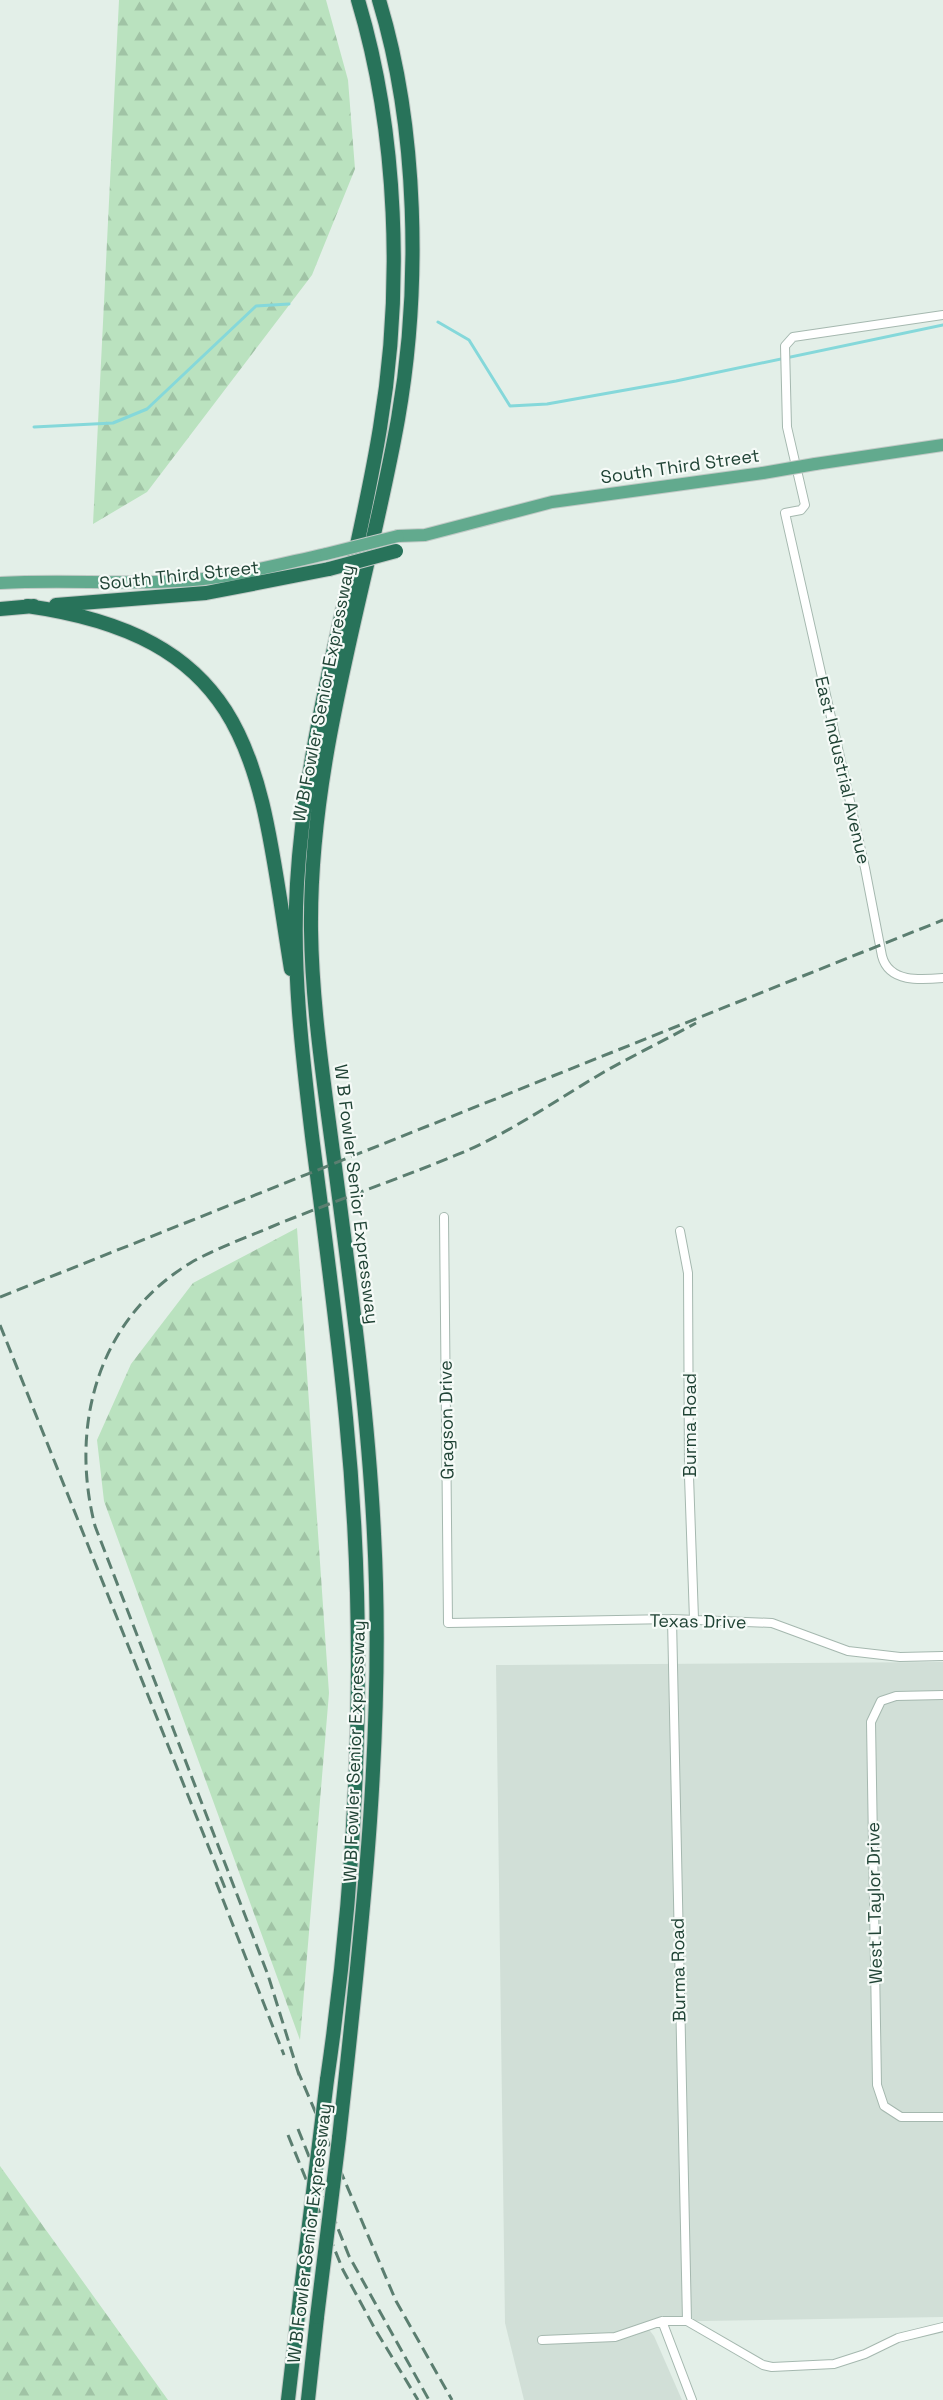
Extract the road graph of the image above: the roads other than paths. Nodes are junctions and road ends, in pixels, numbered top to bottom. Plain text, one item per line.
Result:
1 (358, 0) edge
2 (379, 0) edge
3 (943, 315) edge
4 (943, 445) edge
5 (425, 535) junction
6 (396, 551) joint
7 (0, 583) edge
8 (27, 606) junction
9 (0, 609) edge
10 (943, 978) edge
11 (298, 1014) junction
12 (444, 1217) dead end
13 (681, 1231) dead end
14 (672, 1619) junction
15 (694, 1619) junction
16 (448, 1623) joint
17 (943, 1656) edge
18 (943, 1695) edge
19 (943, 2117) edge
20 (662, 2321) junction
21 (687, 2321) junction
22 (943, 2327) edge
23 (542, 2340) dead end
24 (288, 2400) edge
25 (308, 2400) edge
26 (692, 2400) edge

1 - 11 highway, W B Fowler Senior Expressway
2 - 25 highway, W B Fowler Senior Expressway, bridge
3 - 10 street, East Industrial Avenue
4 - 5 main road, South Third Street, bridge
5 - 6 main road, South Third Street
5 - 7 main road, South Third Street, bridge
6 - 8 highway, South Third Street, bridge
8 - 9 highway, South Third Street
8 - 11 highway
11 - 24 highway, W B Fowler Senior Expressway, bridge
12 - 16 street, Gragson Drive
13 - 15 street, Burma Road
14 - 15 street, Texas Drive
14 - 16 street, Texas Drive
14 - 21 street, Burma Road
15 - 17 street, Texas Drive
18 - 19 street, West L Taylor Drive
20 - 21 street
20 - 23 street
20 - 26 street
21 - 22 street

